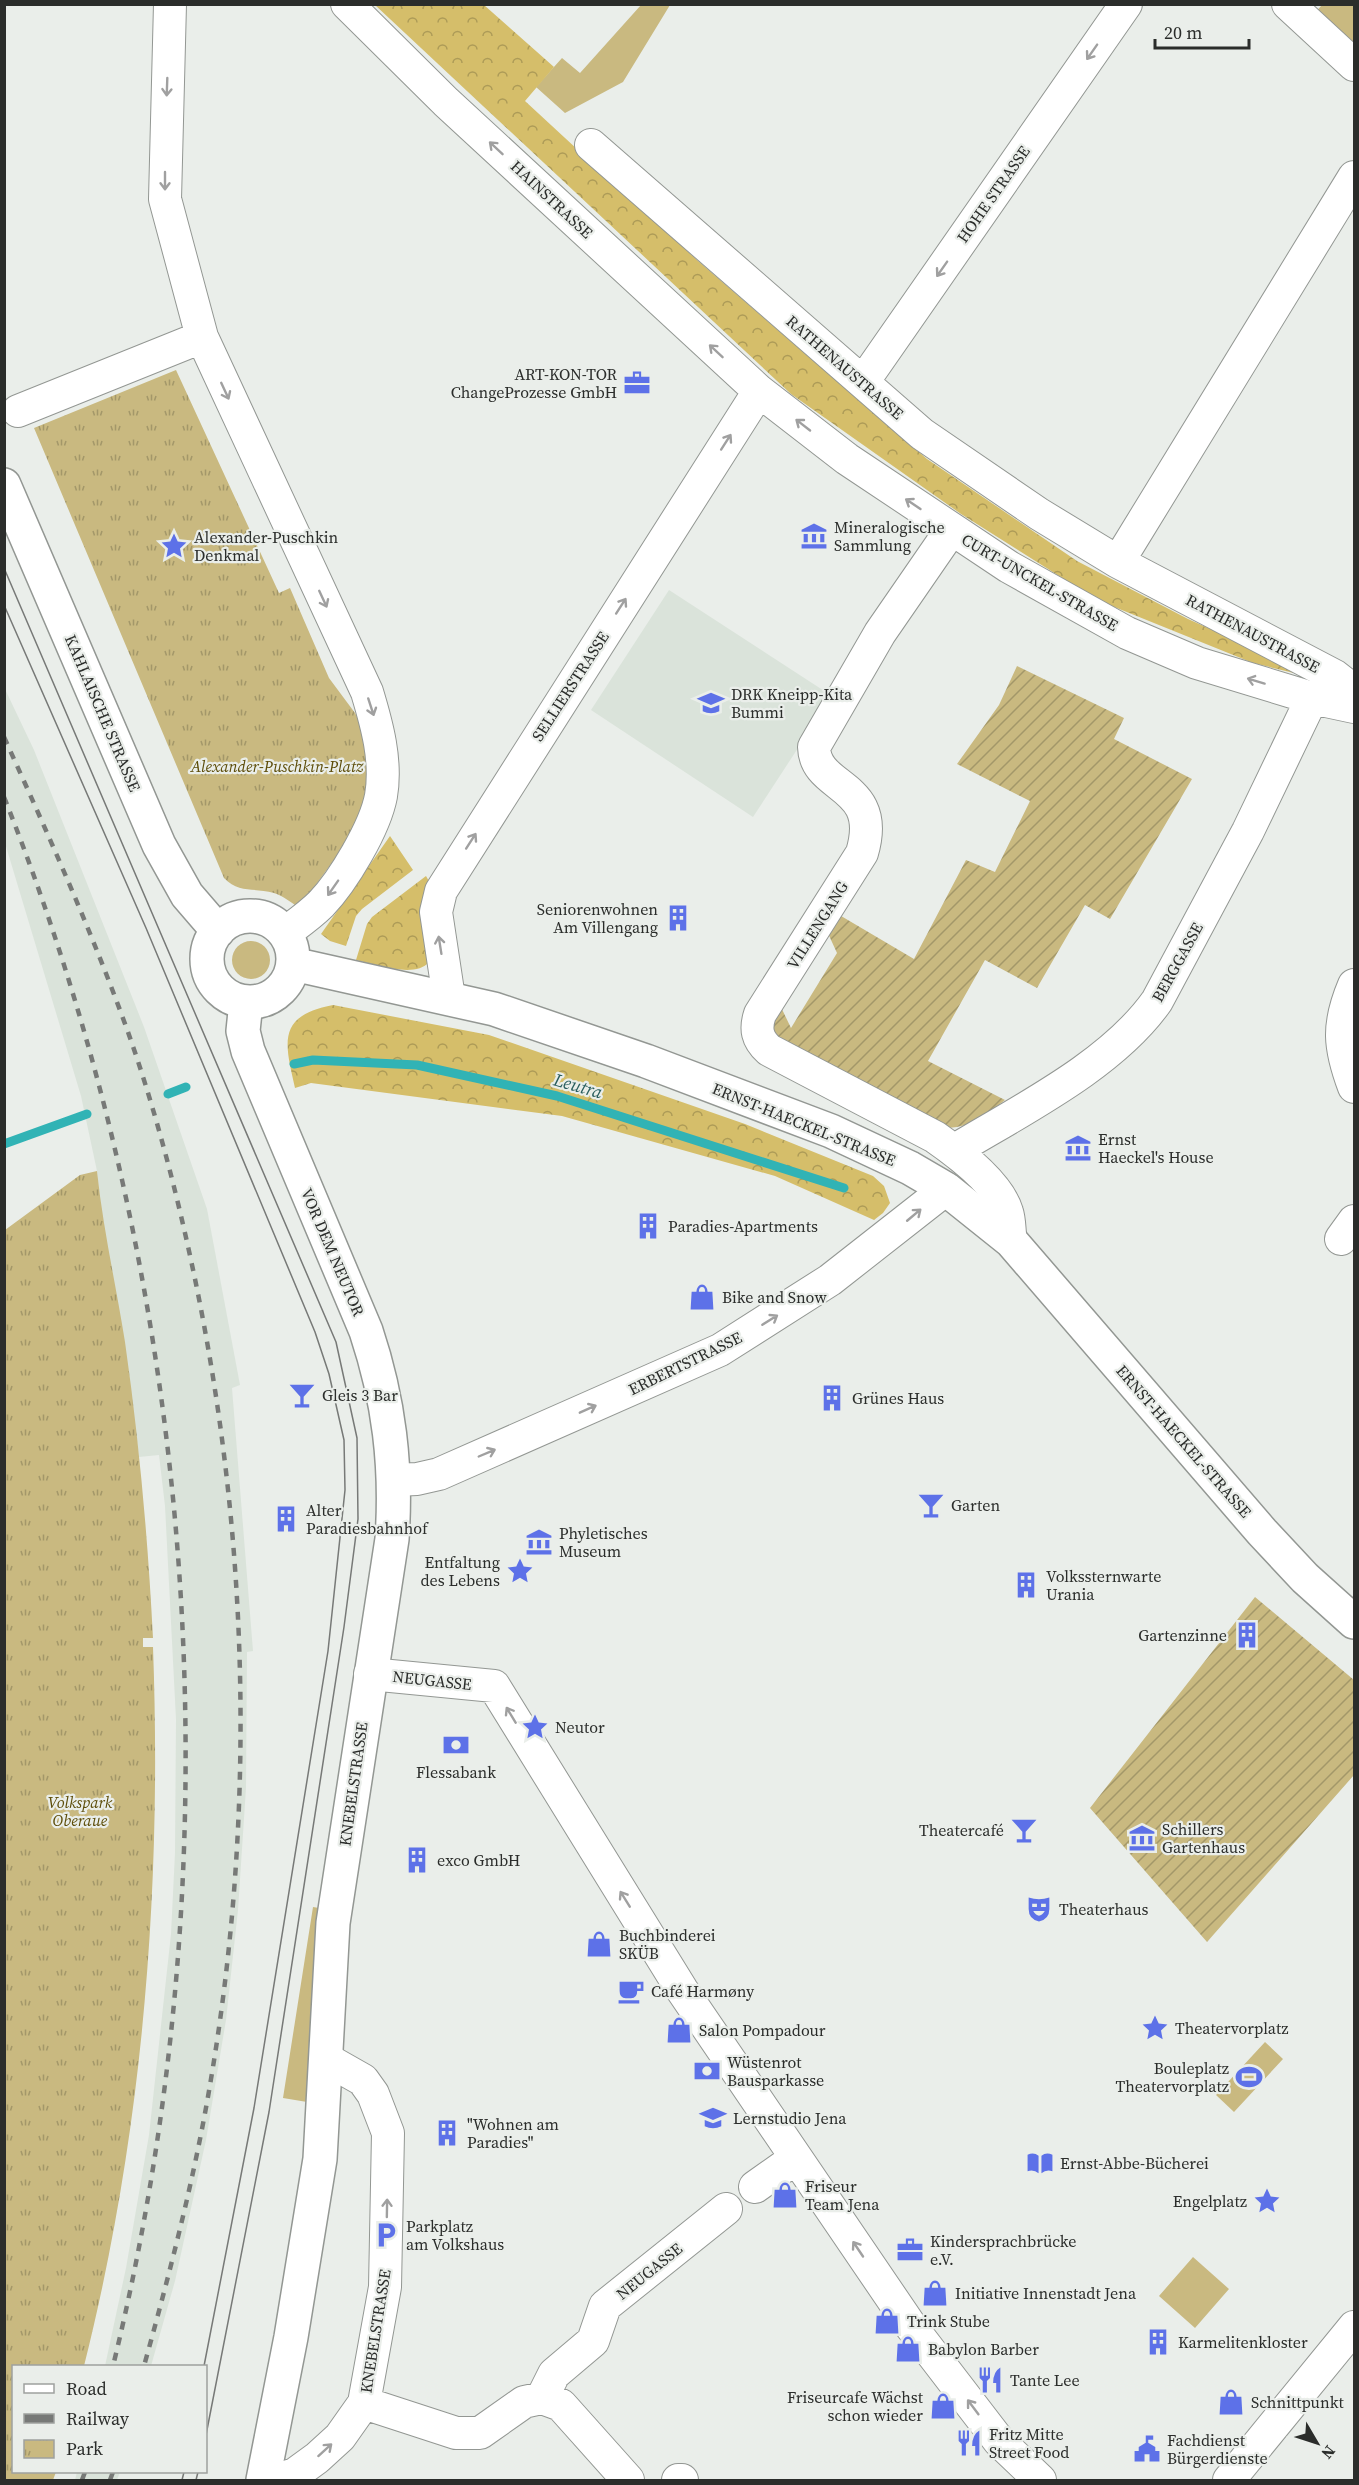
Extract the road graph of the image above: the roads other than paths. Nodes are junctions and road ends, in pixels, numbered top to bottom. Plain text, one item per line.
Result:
1 (170, 4) edge
2 (347, 4) edge
3 (1288, 4) edge
4 (1124, 5) edge
5 (1354, 65) edge
6 (591, 145) dead end
7 (1354, 177) edge
8 (202, 337) junction
9 (863, 382) junction
10 (759, 391) junction
11 (18, 411) dead end
12 (4, 485) edge
13 (951, 530) junction
14 (1118, 562) junction
15 (1354, 691) edge
16 (1312, 698) junction
17 (1354, 707) edge
18 (218, 931) junction
19 (285, 933) junction
20 (293, 964) junction
21 (1354, 985) edge
22 (449, 998) junction
23 (246, 1002) junction
24 (1354, 1087) edge
25 (955, 1150) junction
26 (946, 1189) junction
27 (1011, 1241) junction
28 (394, 1495) junction
29 (1354, 1622) edge
30 (370, 1674) junction
31 (326, 2059) junction
32 (796, 2158) junction
33 (755, 2187) dead end
34 (726, 2209) dead end
35 (1354, 2327) edge
36 (542, 2398) junction
37 (364, 2403) junction
38 (263, 2481) edge
39 (276, 2481) edge
40 (628, 2481) edge
41 (1040, 2481) edge
42 (1229, 2481) edge

1 -> 8 street
10 -> 2 street, HAINSTRASSE
3 - 5 street
4 -> 9 street, HOHE STRASSE
6 - 9 street, RATHENAUSTRASSE
7 - 14 street
8 - 11 street
8 -> 19 street
9 - 14 street, RATHENAUSTRASSE
13 -> 10 street, CURT-UNCKEL-STRASSE
22 -> 10 street, SELLIERSTRASSE
12 - 18 main road, KAHLAISCHE STRASSE
16 -> 13 street, CURT-UNCKEL-STRASSE
13 - 25 street, VILLENGANG
14 - 15 street, RATHENAUSTRASSE
16 - 17 street, CURT-UNCKEL-STRASSE
16 - 25 street, BERGGASSE
18 - 19 main road
18 - 23 main road
19 - 20 main road
20 - 22 main road, ERNST-HAECKEL-STRASSE
20 - 23 main road
21 - 24 street
22 - 26 main road, ERNST-HAECKEL-STRASSE
23 - 28 main road, VOR DEM NEUTOR
25 - 27 street, VILLENGANG
26 - 27 main road, ERNST-HAECKEL-STRASSE
28 -> 26 street, ERBERTSTRASSE
27 - 29 main road, ERNST-HAECKEL-STRASSE
28 - 30 main road, KNEBELSTRASSE
30 - 31 main road, KNEBELSTRASSE
32 -> 30 street, NEUGASSE
37 -> 31 street, KNEBELSTRASSE
31 - 38 main road, KNEBELSTRASSE
32 - 33 street
41 -> 32 street
34 - 36 street, NEUGASSE
35 - 42 street
36 - 37 street
36 - 40 street
39 -> 37 street, KNEBELSTRASSE

